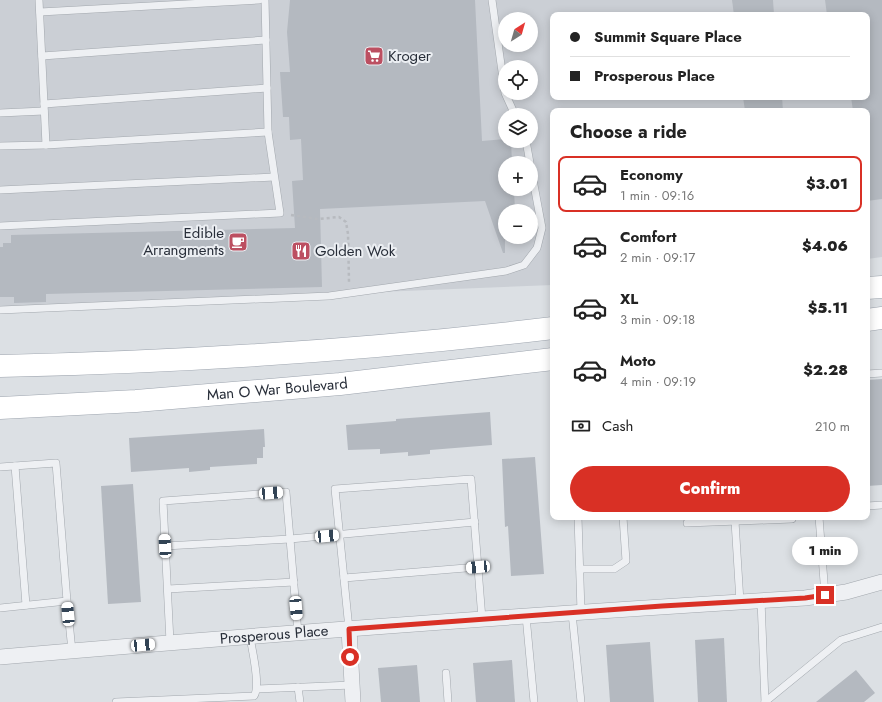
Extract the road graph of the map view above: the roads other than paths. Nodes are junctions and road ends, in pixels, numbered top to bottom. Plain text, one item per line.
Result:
1 (39, 0) edge
2 (259, 0) edge
3 (265, 0) edge
4 (492, 0) edge
5 (40, 12) junction
6 (266, 40) junction
7 (42, 56) junction
8 (267, 88) junction
9 (44, 107) junction
10 (512, 108) edge
11 (0, 113) edge
12 (268, 132) junction
13 (46, 145) junction
14 (0, 146) edge
15 (274, 177) junction
16 (0, 190) edge
17 (536, 196) edge
18 (0, 226) edge
19 (882, 287) edge
20 (870, 288) edge
21 (0, 310) edge
22 (882, 318) edge
23 (870, 320) edge
24 (550, 328) edge
25 (550, 359) edge
26 (0, 366) edge
27 (882, 373) edge
28 (870, 374) edge
29 (0, 408) edge
30 (15, 466) junction
31 (0, 467) edge
32 (882, 505) edge
33 (870, 506) edge
34 (578, 520) edge
35 (623, 520) edge
36 (764, 520) edge
37 (819, 520) edge
38 (735, 521) junction
39 (475, 522) junction
40 (687, 523) dead end
41 (339, 535) junction
42 (290, 539) junction
43 (165, 546) junction
44 (478, 567) junction
45 (580, 569) junction
46 (344, 578) junction
47 (294, 582) junction
48 (882, 582) edge
49 (168, 589) junction
50 (825, 595) junction
51 (761, 600) junction
52 (67, 602) junction
53 (740, 602) junction
54 (26, 605) junction
55 (0, 608) edge
56 (577, 612) junction
57 (526, 616) junction
58 (482, 620) junction
59 (882, 627) edge
60 (349, 629) junction
61 (298, 633) junction
62 (250, 637) junction
63 (170, 642) junction
64 (72, 651) junction
65 (0, 657) edge
66 (446, 673) dead end
67 (352, 685) junction
68 (298, 687) junction
69 (257, 689) junction
70 (254, 699) edge
71 (116, 702) edge
72 (300, 702) edge
73 (353, 702) edge
74 (448, 702) edge
75 (534, 702) edge
76 (581, 702) edge

1 - 5 lane
2 - 5 lane
3 - 6 lane
4 - 10 lane
5 - 7 lane
6 - 7 lane
6 - 8 lane
7 - 9 lane
8 - 9 lane
8 - 12 lane
9 - 11 lane
9 - 13 lane
12 - 13 lane
12 - 15 lane
13 - 14 lane
15 - 16 lane
15 - 18 lane
17 - 21 lane
19 - 20 main road
22 - 23 main road
24 - 26 main road
25 - 29 main road, Man O War Boulevard
27 - 28 lane
30 - 31 lane
30 - 52 lane
30 - 54 lane
32 - 33 lane
34 - 45 lane
35 - 45 lane
36 - 38 lane
37 - 50 lane
38 - 40 lane
38 - 53 lane
39 - 41 lane
39 - 41 lane
39 - 44 lane
41 - 42 lane
41 - 46 lane
42 - 43 lane
42 - 43 lane
42 - 47 lane
43 - 49 lane
44 - 46 lane
44 - 58 lane
45 - 56 lane
46 - 60 lane
47 - 49 lane
47 - 61 lane
48 - 50 street, Prosperous Place
49 - 63 lane
50 - 51 street, Prosperous Place
51 - 53 street, Prosperous Place
51 - 59 lane
52 - 54 lane
52 - 64 lane
53 - 56 street, Prosperous Place
54 - 55 lane
56 - 57 street, Prosperous Place
56 - 76 lane
57 - 58 street, Prosperous Place
57 - 75 lane
58 - 60 street, Prosperous Place
60 - 61 street, Prosperous Place
60 - 67 street
61 - 62 street, Prosperous Place
62 - 63 street, Prosperous Place
62 - 69 lane
63 - 64 street, Prosperous Place
64 - 65 street, Prosperous Place
66 - 74 lane
67 - 68 lane
67 - 73 street
68 - 69 lane
68 - 72 lane
69 - 70 lane
70 - 71 lane

